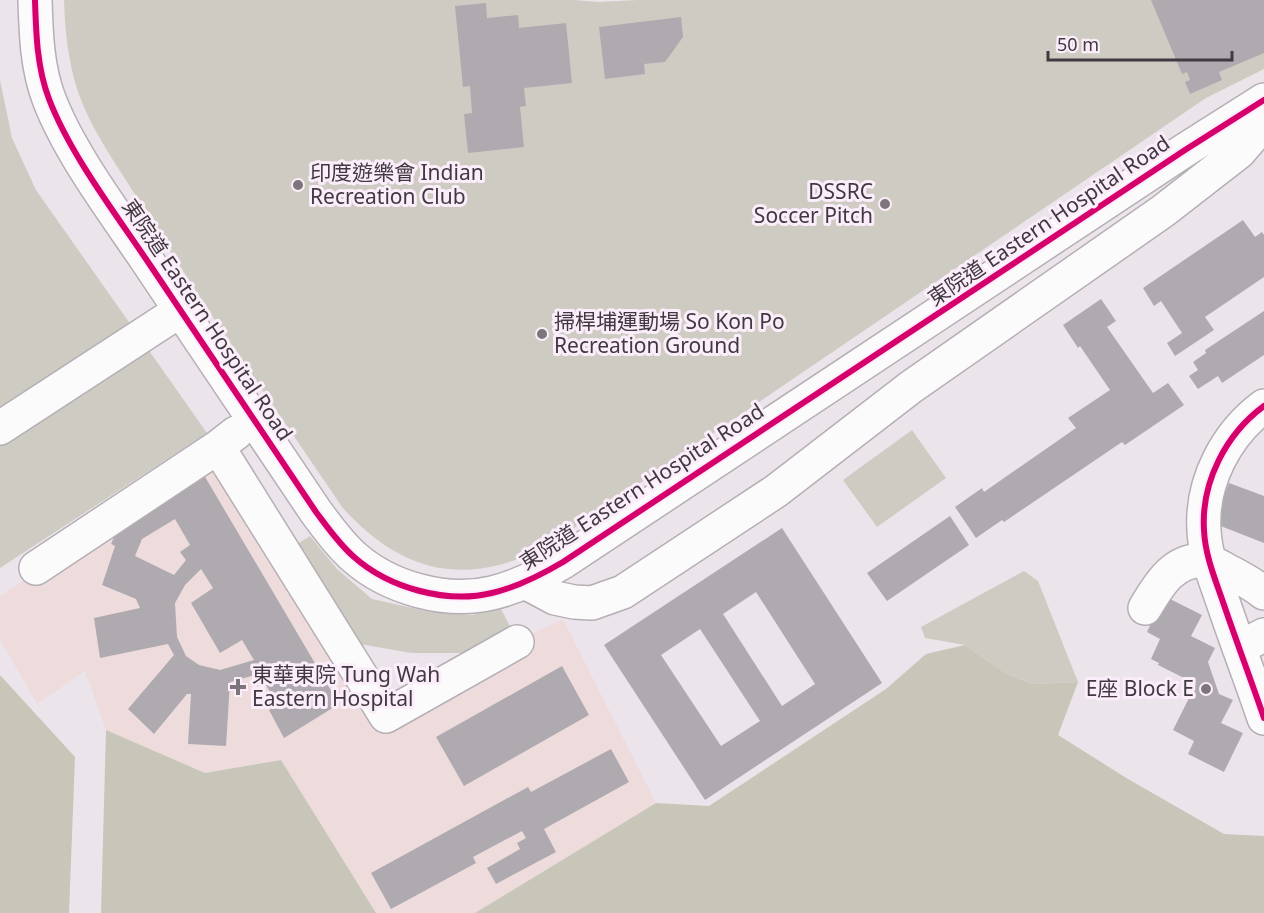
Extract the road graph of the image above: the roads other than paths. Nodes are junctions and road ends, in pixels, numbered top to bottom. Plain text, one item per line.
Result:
1 (35, 0) edge
2 (1264, 100) edge
3 (1264, 123) edge
4 (180, 310) junction
5 (1264, 406) edge
6 (254, 420) junction
7 (0, 428) edge
8 (218, 447) junction
9 (1209, 561) junction
10 (36, 568) dead end
11 (525, 582) junction
12 (1264, 593) edge
13 (1145, 608) dead end
14 (1252, 641) edge
15 (517, 642) dead end
16 (1264, 715) edge

1 - 4 street, 東院道 Eastern Hospital Road
2 - 11 street, 東院道 Eastern Hospital Road
3 - 11 street, 東院道 Eastern Hospital Road
4 - 6 street, 東院道 Eastern Hospital Road
4 - 7 street
5 - 9 street
6 - 8 street
6 - 11 street, 東院道 Eastern Hospital Road
8 - 10 street
8 - 15 street
9 - 12 street
9 - 13 street
9 - 14 street
14 - 16 street

